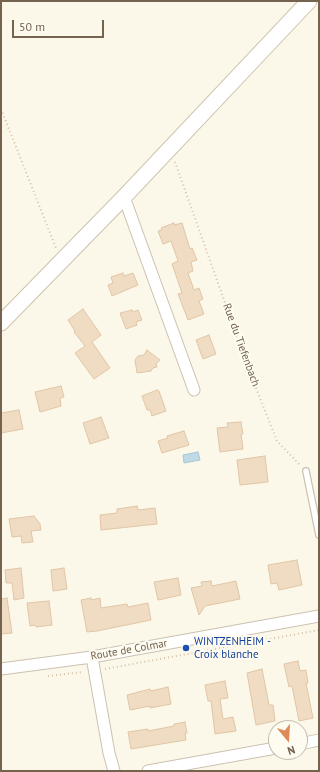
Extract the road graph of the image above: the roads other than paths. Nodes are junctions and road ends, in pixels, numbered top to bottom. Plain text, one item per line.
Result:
1 (309, 1) edge
2 (124, 197) junction
3 (1, 323) edge
4 (194, 390) dead end
5 (306, 471) road end
6 (319, 535) edge
7 (319, 616) edge
8 (87, 658) junction
9 (1, 669) edge
10 (319, 740) edge
11 (308, 742) edge
12 (268, 749) edge
13 (114, 771) edge
14 (148, 771) edge

1 - 2 street
2 - 3 street
2 - 4 street
5 - 6 lane
7 - 8 street, Route de Colmar
8 - 9 street, Route de Colmar
8 - 13 street
10 - 11 street
12 - 14 street

